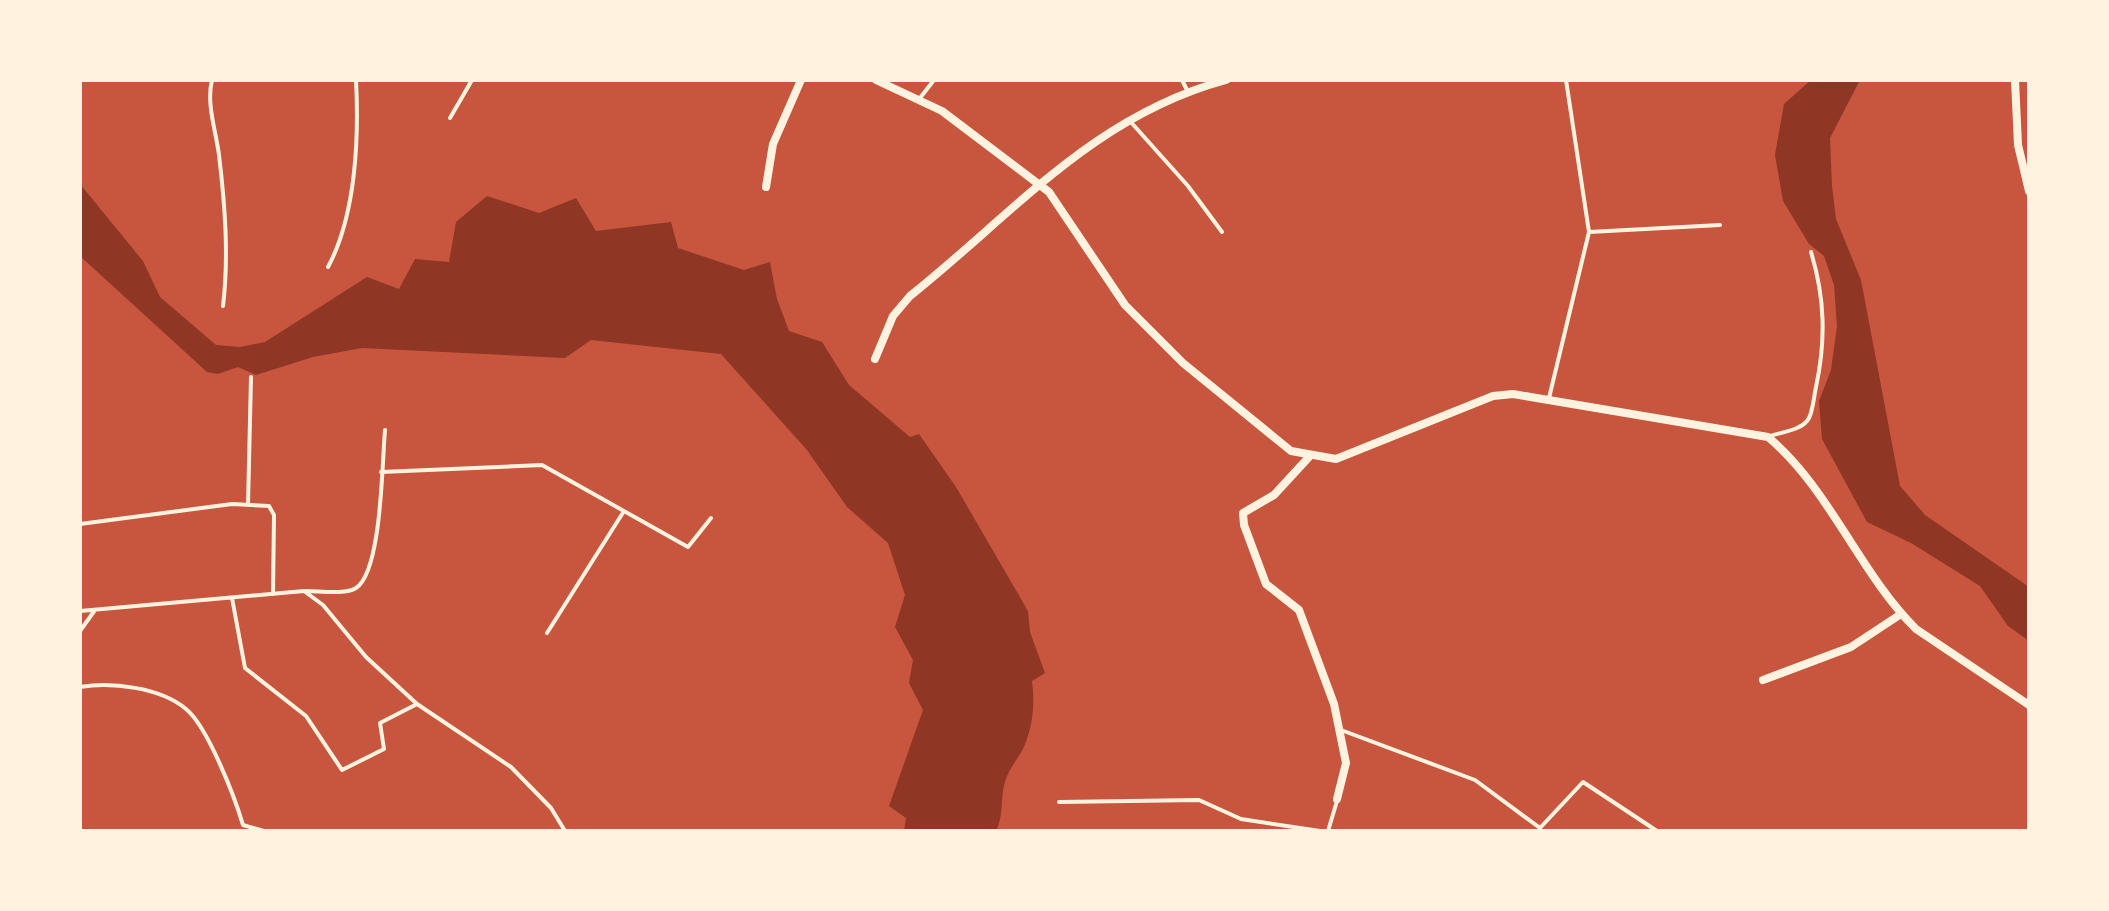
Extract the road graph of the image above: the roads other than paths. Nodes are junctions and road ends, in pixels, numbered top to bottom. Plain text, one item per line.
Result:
1 (212, 80) edge
2 (356, 80) edge
3 (472, 80) edge
4 (801, 80) edge
5 (876, 80) edge
6 (934, 80) edge
7 (1182, 80) edge
8 (1226, 80) edge
9 (1566, 80) edge
10 (2015, 80) edge
11 (1188, 93) junction
12 (920, 98) junction
13 (450, 118) dead end
14 (1129, 120) junction
15 (1037, 183) junction
16 (766, 187) dead end
17 (2029, 191) edge
18 (1720, 225) dead end
19 (1222, 232) dead end
20 (1589, 232) junction
21 (1811, 252) dead end
22 (328, 267) dead end
23 (223, 306) dead end
24 (875, 359) dead end
25 (251, 377) dead end
26 (1548, 401) junction
27 (385, 430) dead end
28 (1768, 437) junction
29 (1309, 457) junction
30 (381, 472) junction
31 (248, 505) junction
32 (624, 511) junction
33 (711, 518) dead end
34 (80, 524) edge
35 (304, 591) junction
36 (273, 594) junction
37 (232, 598) junction
38 (95, 610) junction
39 (80, 611) edge
40 (1901, 614) junction
41 (80, 631) edge
42 (547, 633) dead end
43 (1763, 680) dead end
44 (80, 687) edge
45 (417, 704) junction
46 (2029, 705) edge
47 (1341, 730) junction
48 (1337, 799) joint
49 (1059, 802) dead end
50 (264, 831) edge
51 (565, 831) edge
52 (1320, 831) edge
53 (1328, 831) edge
54 (1657, 831) edge

1 - 23 lane
2 - 22 lane
3 - 13 lane
4 - 16 street
5 - 12 street
6 - 12 lane
7 - 11 lane
8 - 11 street
9 - 20 lane
10 - 17 street
11 - 14 street
12 - 15 street
14 - 15 street
14 - 19 lane
15 - 24 street
15 - 29 street
18 - 20 lane
20 - 26 lane
21 - 28 lane
25 - 31 lane
26 - 28 street
26 - 29 street
27 - 30 lane
28 - 40 street
29 - 47 street
30 - 32 lane
30 - 35 lane
31 - 34 lane
31 - 36 lane
32 - 33 lane
32 - 42 lane
35 - 36 lane
35 - 45 lane
36 - 37 lane
37 - 38 lane
37 - 45 lane
38 - 39 lane
38 - 41 lane
40 - 43 street
40 - 46 street
44 - 50 lane
45 - 51 lane
47 - 48 street
47 - 54 lane
48 - 53 lane
49 - 52 lane

